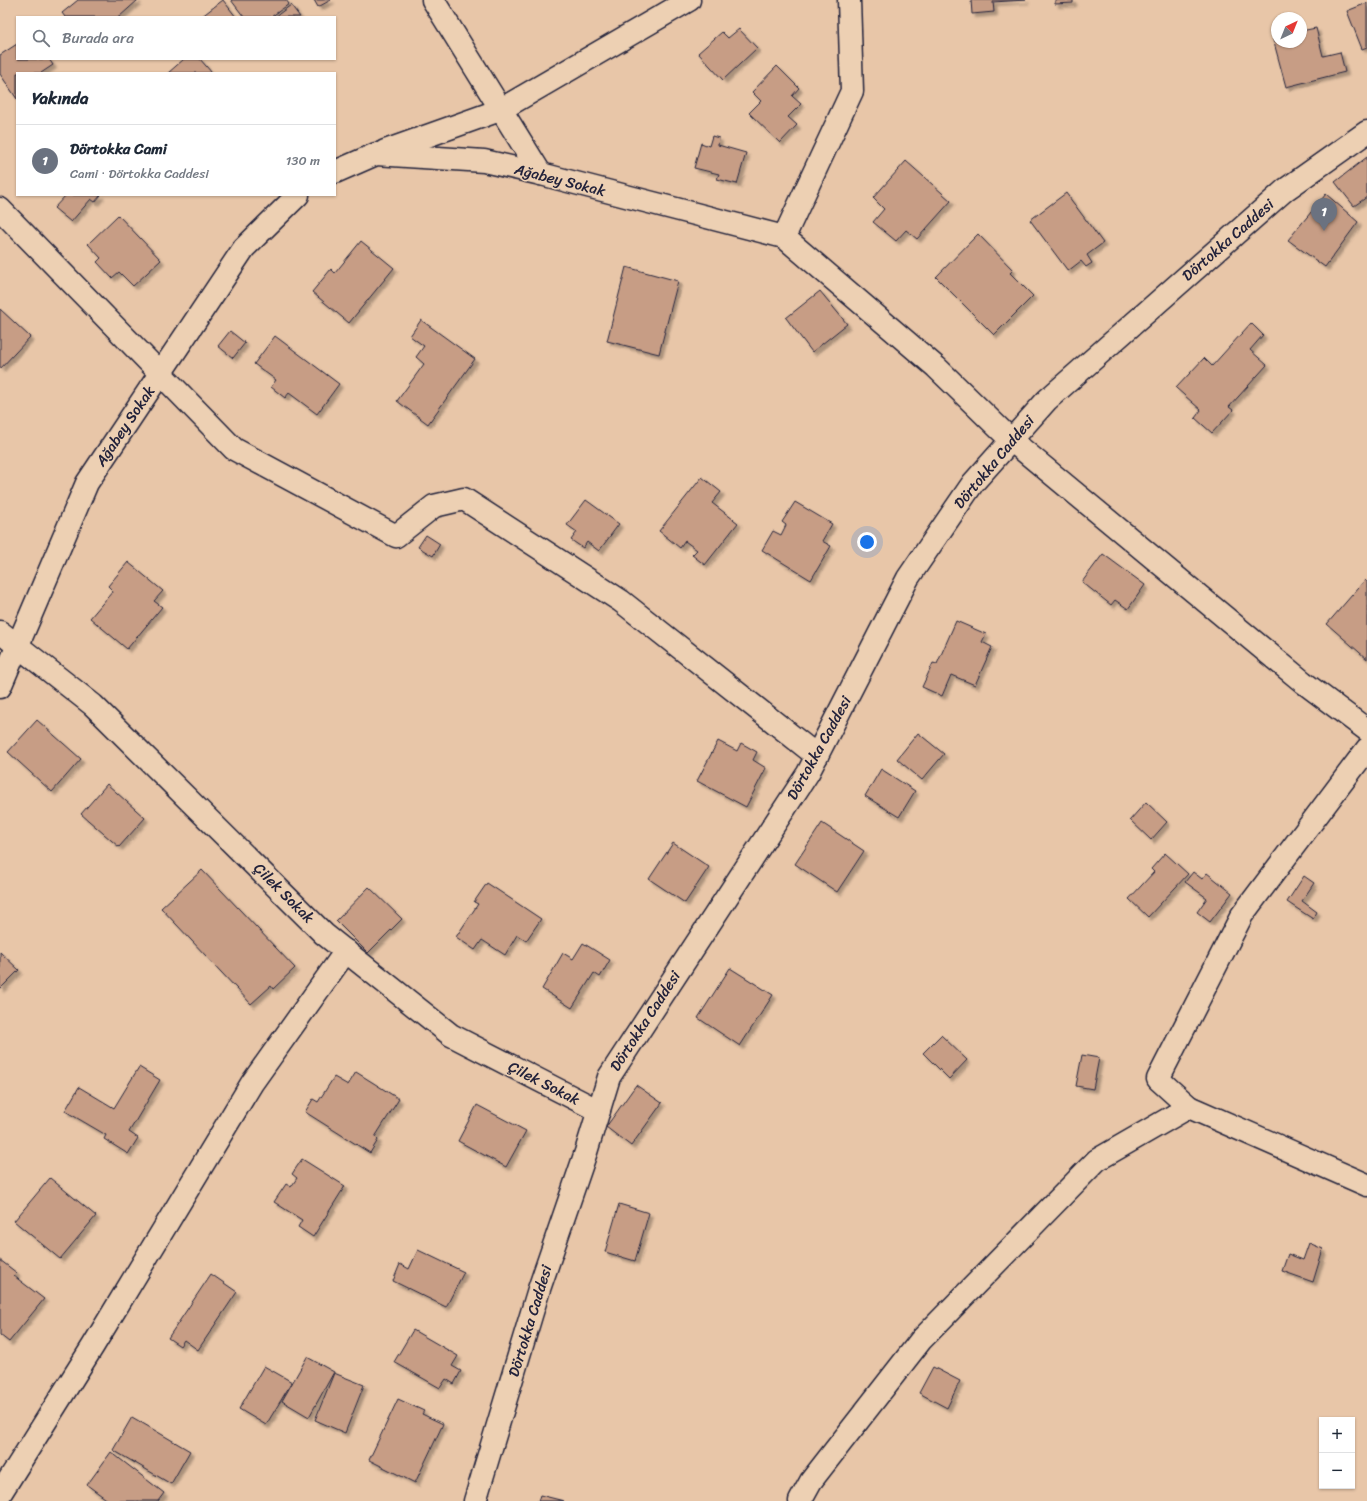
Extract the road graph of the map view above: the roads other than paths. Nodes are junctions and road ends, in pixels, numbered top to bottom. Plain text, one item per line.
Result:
1 (433, 0) edge
2 (689, 0) edge
3 (849, 0) edge
4 (500, 110) junction
5 (1367, 132) edge
6 (376, 154) junction
7 (336, 172) edge
8 (541, 174) junction
9 (297, 196) edge
10 (0, 209) edge
11 (784, 237) junction
12 (161, 374) junction
13 (1011, 440) junction
14 (0, 632) edge
15 (18, 645) junction
16 (0, 687) edge
17 (1367, 730) edge
18 (1367, 749) edge
19 (817, 756) junction
20 (346, 951) junction
21 (1188, 1107) junction
22 (599, 1111) junction
23 (1367, 1185) edge
24 (0, 1494) edge
25 (475, 1501) edge
26 (800, 1501) edge

1 - 4 street
2 - 4 street
3 - 11 street
4 - 6 street
4 - 8 street
5 - 13 street, Dörtokka Caddesi
6 - 7 street, Ağabey Sokak
6 - 8 street, Ağabey Sokak
8 - 11 street, Ağabey Sokak
9 - 12 street, Ağabey Sokak
10 - 12 street
11 - 13 street
12 - 15 street, Ağabey Sokak
12 - 19 street
13 - 17 street
13 - 19 street, Dörtokka Caddesi
14 - 15 street, Çilek Sokak
15 - 16 street, Ağabey Sokak
15 - 20 street, Çilek Sokak
18 - 21 street
19 - 22 street, Dörtokka Caddesi
20 - 22 street, Çilek Sokak
20 - 24 street
21 - 23 street
21 - 26 street
22 - 25 street, Dörtokka Caddesi

